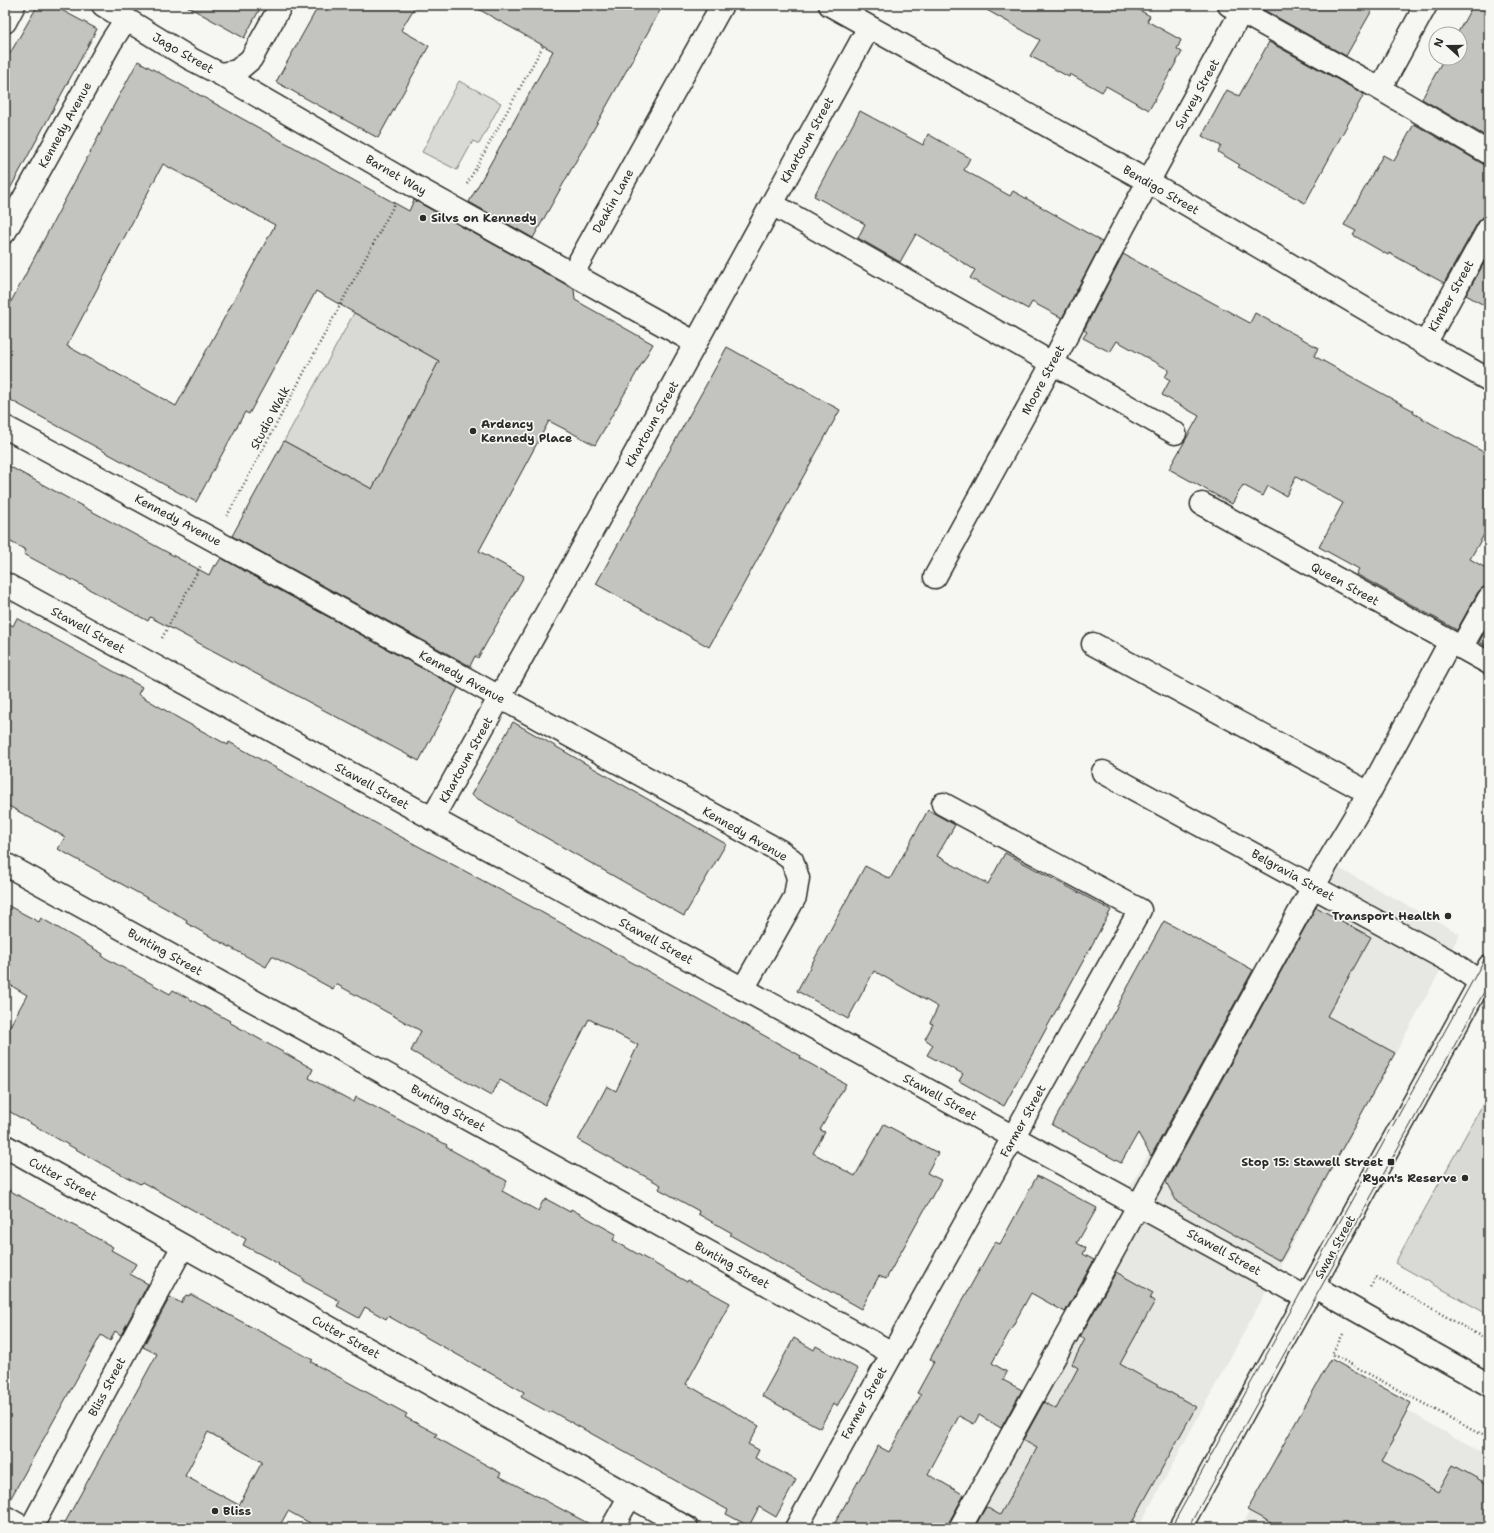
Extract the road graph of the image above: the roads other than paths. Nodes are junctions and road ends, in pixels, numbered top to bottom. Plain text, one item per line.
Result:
1 (14, 5) edge
2 (103, 5) edge
3 (281, 5) edge
4 (722, 5) edge
5 (830, 5) edge
6 (1426, 5) edge
7 (1238, 7) edge
8 (126, 19) junction
9 (5, 22) edge
10 (869, 27) junction
11 (220, 74) junction
12 (1380, 90) junction
13 (1489, 154) edge
14 (1149, 182) junction
15 (772, 204) junction
16 (1489, 228) edge
17 (5, 232) edge
18 (572, 273) junction
19 (696, 344) junction
20 (1424, 344) junction
21 (1052, 364) junction
22 (1489, 380) edge
23 (5, 427) edge
24 (1175, 433) dead end
25 (1202, 504) dead end
26 (935, 577) dead end
27 (5, 584) edge
28 (1489, 598) edge
29 (1093, 644) dead end
30 (1456, 645) junction
31 (1489, 664) edge
32 (500, 698) junction
33 (1103, 772) dead end
34 (1369, 793) junction
35 (943, 804) dead end
36 (432, 819) junction
37 (5, 864) edge
38 (1313, 887) junction
39 (1485, 974) edge
40 (743, 989) junction
41 (1014, 1137) junction
42 (5, 1146) edge
43 (1139, 1205) junction
44 (183, 1246) junction
45 (1310, 1292) junction
46 (892, 1353) junction
47 (1489, 1385) edge
48 (630, 1496) junction
49 (5, 1517) edge
50 (24, 1528) edge
51 (31, 1528) edge
52 (612, 1528) edge
53 (687, 1528) edge
54 (796, 1528) edge
55 (960, 1528) edge
56 (1180, 1528) edge

1 - 9 street
2 - 8 street, Jago Street
3 - 11 street, Jago Street
4 - 18 street, Deakin Lane
5 - 10 street, Bendigo Street
6 - 12 street
7 - 12 street
7 - 14 street, Survey Street
8 - 11 street, Jago Street
8 - 17 street, Kennedy Avenue
10 - 14 street, Bendigo Street
10 - 15 street, Khartoum Street
11 - 18 street, Barnet Way
12 - 13 street
14 - 20 street, Bendigo Street
14 - 21 street, Moore Street
15 - 19 street, Khartoum Street
15 - 21 street
16 - 20 street, Kimber Street
18 - 19 street
19 - 32 street, Khartoum Street
20 - 22 street, Bendigo Street
21 - 24 street
21 - 26 street, Moore Street
23 - 32 street, Kennedy Avenue
25 - 30 street, Queen Street
27 - 36 street, Stawell Street
28 - 30 street
29 - 34 street
30 - 31 street, Queen Street
30 - 34 street
32 - 36 street, Khartoum Street
32 - 40 street, Kennedy Avenue
33 - 38 street, Belgravia Street
34 - 38 street
35 - 41 street, Farmer Street
36 - 40 street, Stawell Street
37 - 46 street, Bunting Street
38 - 39 street, Belgravia Street
38 - 43 street
39 - 45 street, Swan Street
40 - 41 street, Stawell Street
41 - 43 street, Stawell Street
41 - 46 street, Farmer Street
42 - 44 street, Cutter Street
43 - 45 street, Stawell Street
43 - 55 street
44 - 48 street, Cutter Street
44 - 51 street, Bliss Street
45 - 47 street, Stawell Street
45 - 56 street, Swan Street
46 - 54 street, Farmer Street
48 - 52 street
48 - 53 street, Cutter Street
49 - 50 street

